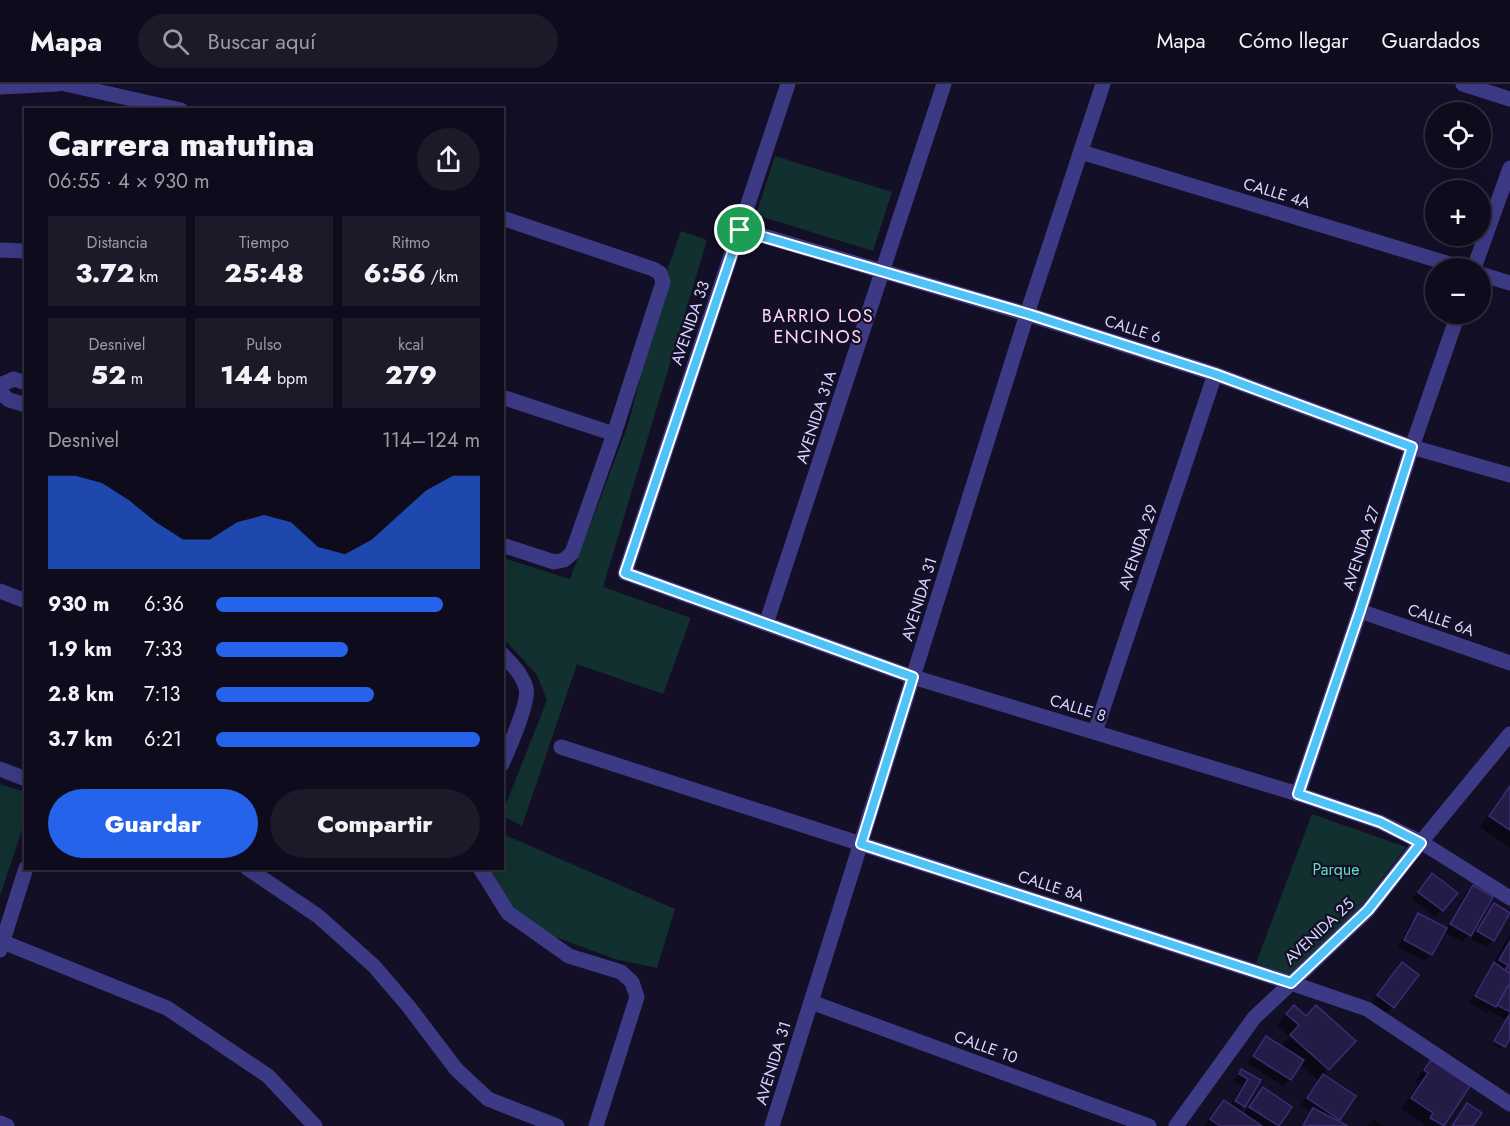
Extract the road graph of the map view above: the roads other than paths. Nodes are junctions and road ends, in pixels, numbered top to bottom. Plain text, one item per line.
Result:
1 (58, 84) edge
2 (65, 84) edge
3 (788, 84) edge
4 (944, 84) edge
5 (1103, 84) edge
6 (1463, 84) edge
7 (0, 87) edge
8 (1510, 99) edge
9 (172, 108) edge
10 (1081, 152) junction
11 (1510, 168) edge
12 (504, 219) edge
13 (740, 230) junction
14 (0, 250) edge
15 (24, 251) edge
16 (1430, 258) edge
17 (1478, 258) edge
18 (883, 272) junction
19 (1491, 277) edge
20 (1510, 283) edge
21 (1028, 314) junction
22 (1455, 324) edge
23 (1215, 374) junction
24 (24, 382) edge
25 (0, 385) edge
26 (0, 392) edge
27 (504, 398) edge
28 (24, 404) edge
29 (614, 434) junction
30 (1412, 447) junction
31 (1510, 475) edge
32 (504, 546) edge
33 (625, 573) joint
34 (0, 591) edge
35 (24, 600) edge
36 (1360, 611) junction
37 (766, 624) junction
38 (504, 656) edge
39 (1510, 663) edge
40 (913, 677) junction
41 (1095, 732) junction
42 (1510, 734) edge
43 (561, 747) dead end
44 (504, 759) edge
45 (0, 768) edge
46 (24, 778) edge
47 (1298, 794) junction
48 (1421, 843) junction
49 (861, 844) junction
50 (25, 870) edge
51 (250, 870) edge
52 (481, 870) edge
53 (1510, 898) edge
54 (1, 946) edge
55 (1291, 983) junction
56 (811, 1002) junction
57 (1510, 1104) edge
58 (0, 1123) edge
59 (7, 1126) edge
60 (315, 1126) edge
61 (557, 1126) edge
62 (596, 1126) edge
63 (772, 1126) edge
64 (1149, 1126) edge
65 (1176, 1126) edge

1 - 7 street
2 - 9 street
3 - 13 street, AVENIDA 33
4 - 18 street, AVENIDA 31A
5 - 10 street, AVENIDA 31
6 - 8 street
10 - 16 street, CALLE 4A
10 - 21 street, AVENIDA 31
11 - 17 street
12 - 29 street
13 - 18 street, CALLE 6
13 - 33 street, AVENIDA 33
14 - 15 street
18 - 21 street, CALLE 6
18 - 37 street, AVENIDA 31A
19 - 20 street
21 - 23 street, CALLE 6
21 - 40 street, AVENIDA 31
22 - 30 street, AVENIDA 27
23 - 30 street, CALLE 6
23 - 41 street, AVENIDA 29
24 - 25 street
26 - 28 street
27 - 29 street
29 - 32 street
30 - 31 street, CALLE 6
30 - 36 street, AVENIDA 27
33 - 37 street, CALLE 8
34 - 35 street
36 - 39 street, CALLE 6A
36 - 47 street, AVENIDA 27
37 - 40 street, CALLE 8
38 - 44 street
40 - 41 street, CALLE 8
40 - 49 street, AVENIDA 31
41 - 47 street, CALLE 8
42 - 48 street, AVENIDA 25
43 - 49 street, CALLE 8A
45 - 46 street
47 - 48 street, CALLE 8
48 - 53 street, CALLE 8
48 - 55 street, AVENIDA 25
49 - 55 street, CALLE 8A
49 - 56 street, AVENIDA 31
50 - 54 street
51 - 61 street
52 - 62 street
54 - 60 street
55 - 57 street, CALLE 8A
55 - 65 street, AVENIDA 25
56 - 63 street, AVENIDA 31
56 - 64 street, CALLE 10
58 - 59 street

